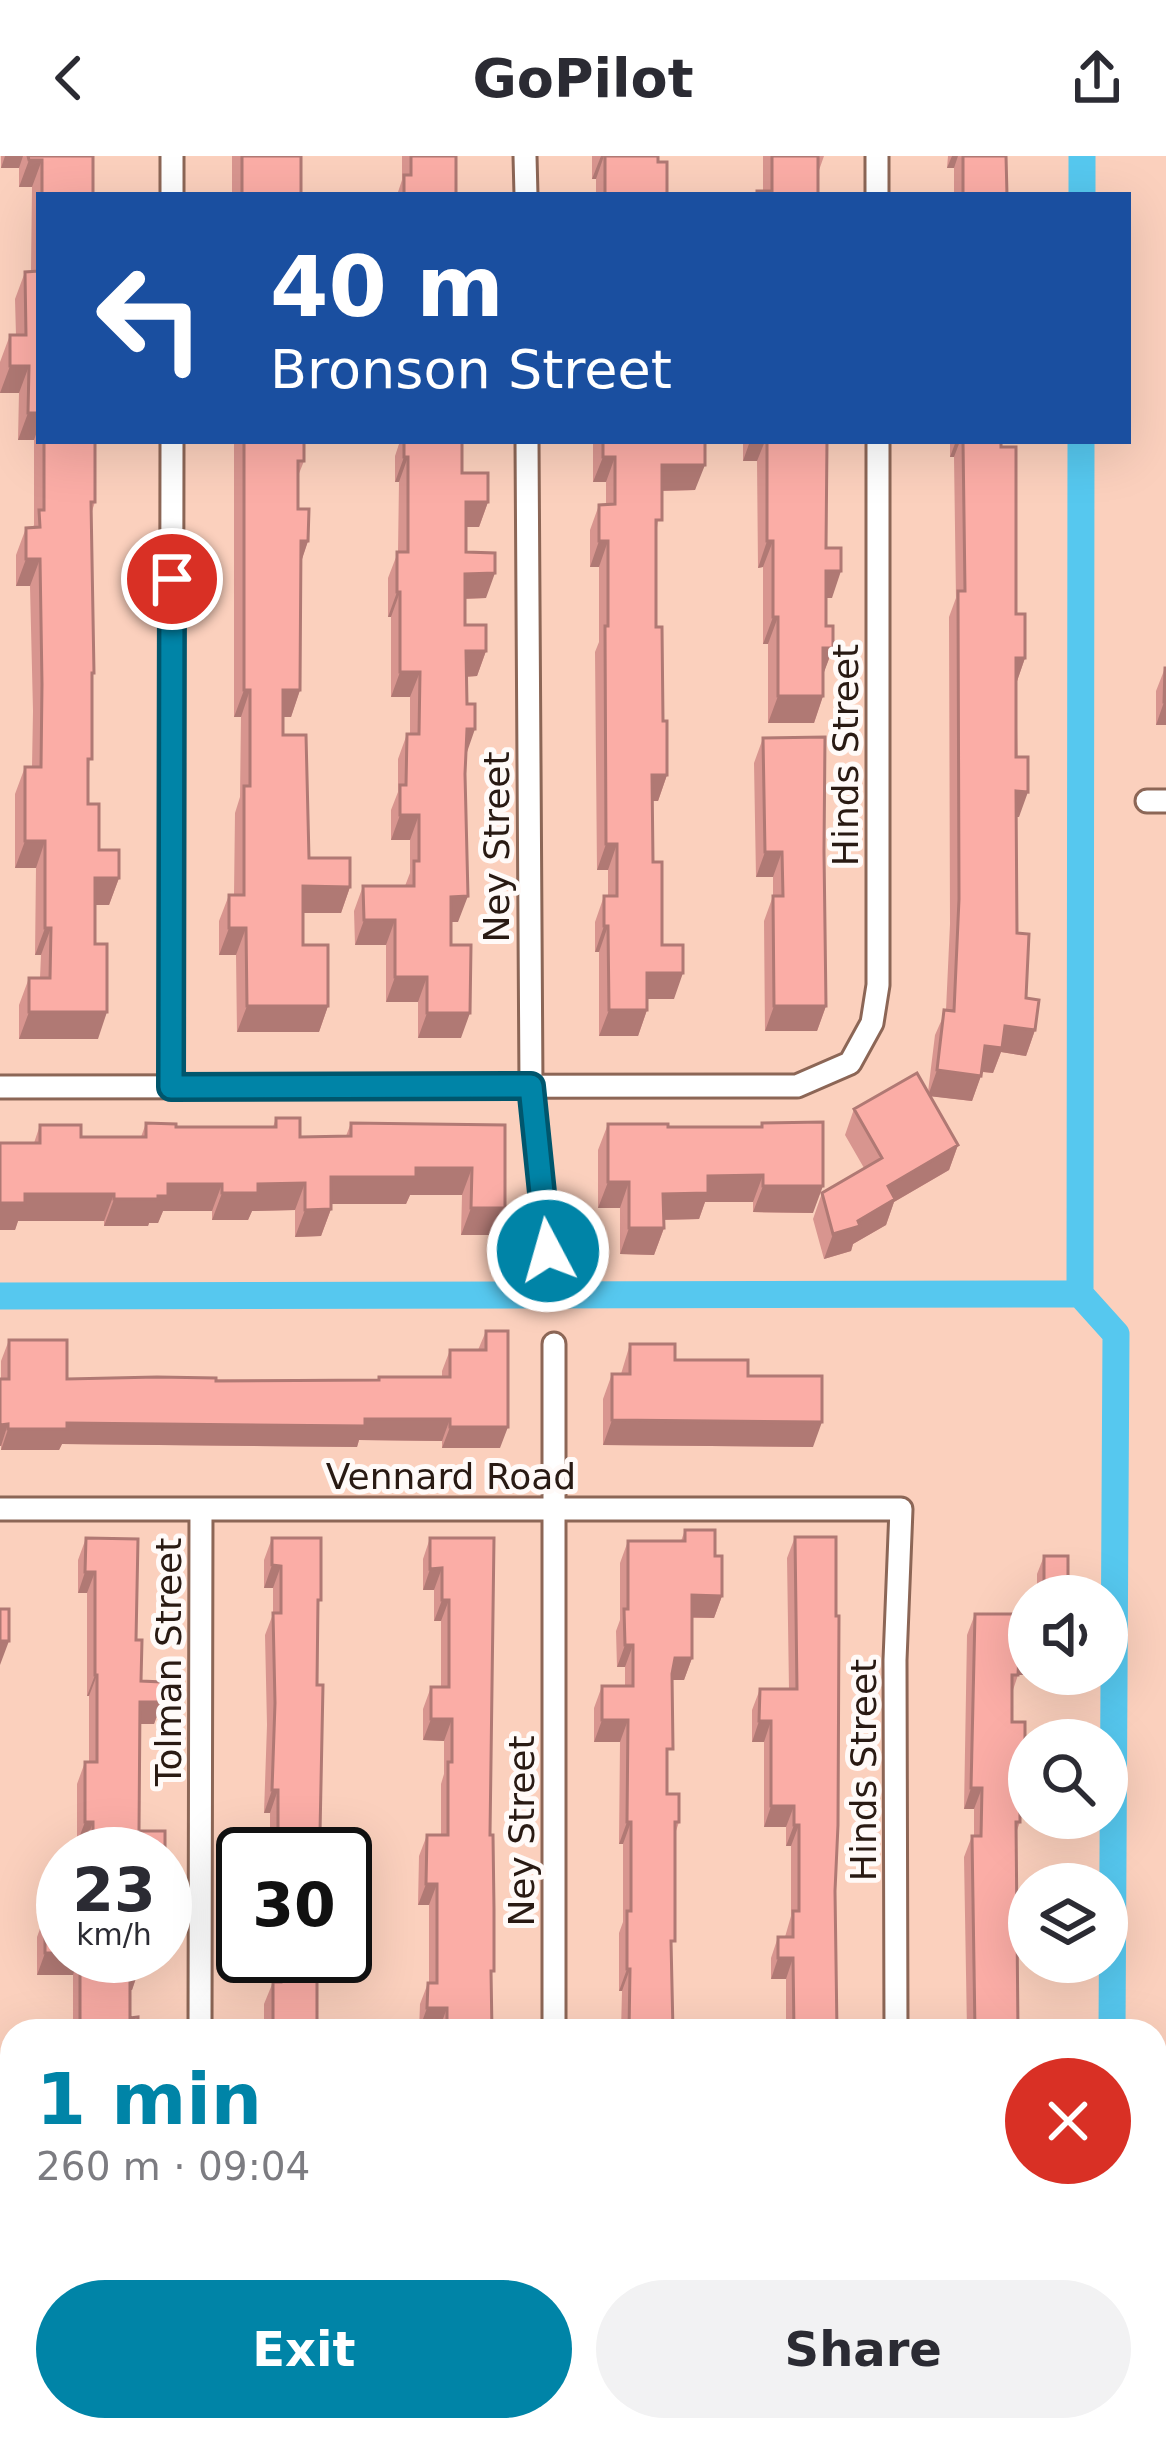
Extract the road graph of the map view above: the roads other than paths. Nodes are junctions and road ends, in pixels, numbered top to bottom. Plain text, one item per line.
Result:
1 (172, 156) edge
2 (525, 156) edge
3 (877, 156) edge
4 (172, 192) edge
5 (526, 192) edge
6 (877, 192) edge
7 (172, 444) edge
8 (527, 444) edge
9 (878, 444) edge
10 (531, 1086) junction
11 (0, 1087) edge
12 (171, 1087) junction
13 (548, 1251) dead end
14 (554, 1344) dead end
15 (0, 1509) edge
16 (201, 1509) junction
17 (554, 1509) junction
18 (901, 1509) joint
19 (200, 2019) edge
20 (554, 2019) edge
21 (896, 2019) edge

1 - 4 street
2 - 5 street
3 - 6 street
7 - 12 street
8 - 10 street, Ney Street
9 - 10 street, Hinds Street
10 - 12 street
10 - 13 street, Ney Street
11 - 12 street
14 - 17 street, Ney Street
15 - 16 street, Vennard Road
16 - 17 street, Vennard Road
16 - 19 street, Tolman Street
17 - 18 street, Vennard Road
17 - 20 street, Ney Street
18 - 21 street, Hinds Street

